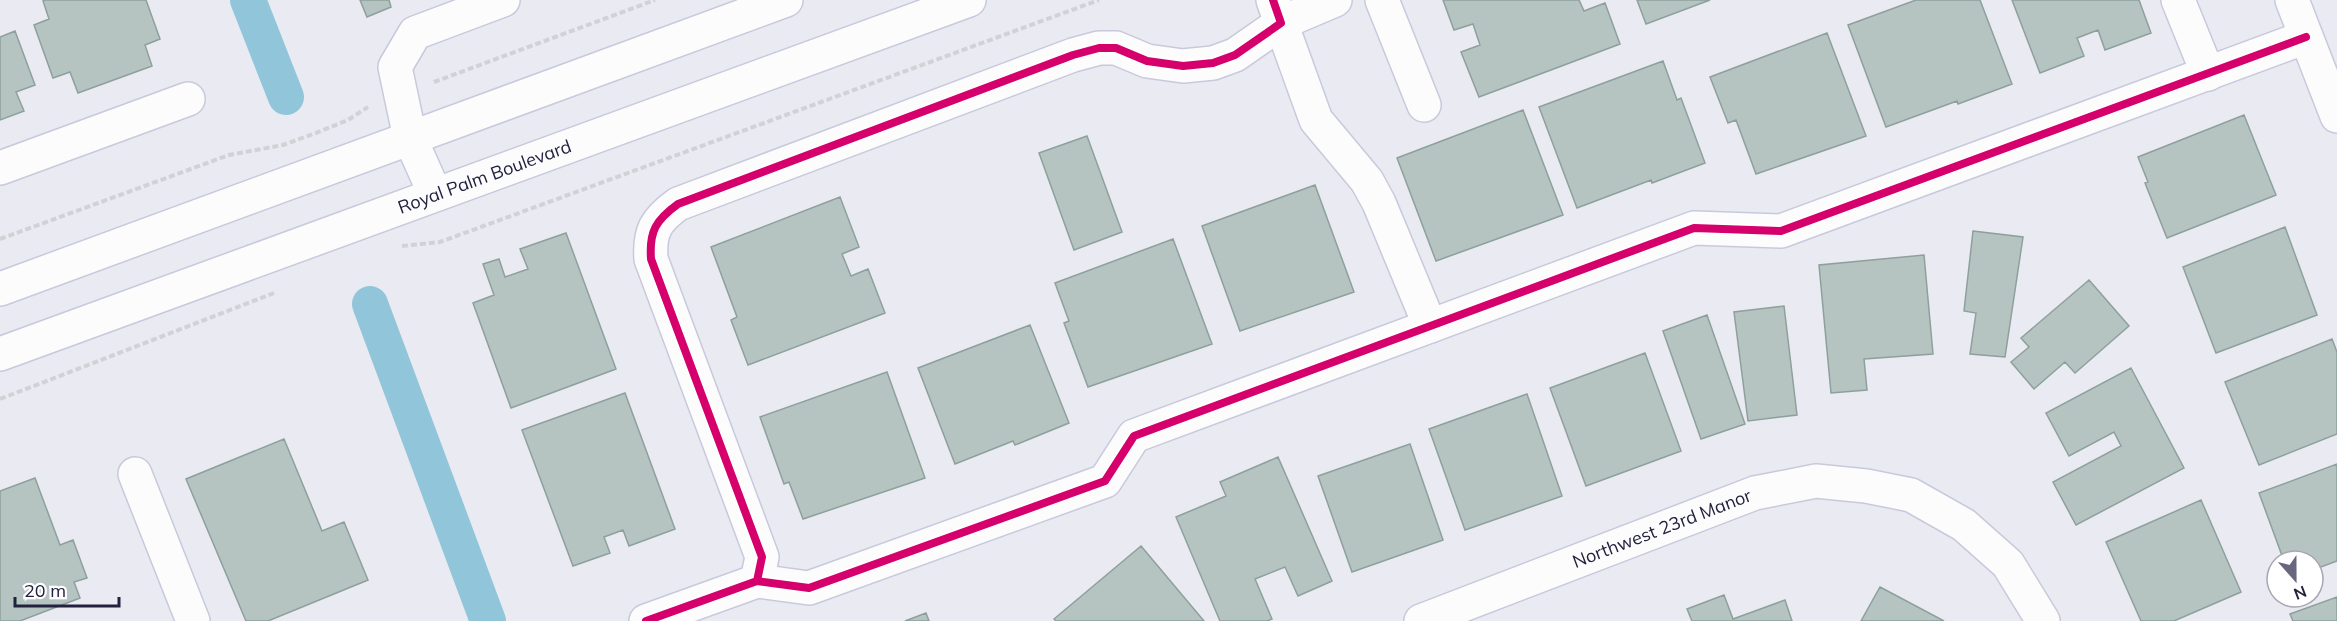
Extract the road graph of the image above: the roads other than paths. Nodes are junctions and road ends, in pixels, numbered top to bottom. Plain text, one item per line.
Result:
1 (503, 0) edge
2 (786, 0) edge
3 (969, 0) edge
4 (1335, 0) edge
5 (1382, 0) edge
6 (2178, 0) edge
7 (2292, 0) edge
8 (1277, 11) edge
9 (2307, 37) junction
10 (2208, 74) junction
11 (188, 99) dead end
12 (1424, 105) dead end
13 (2337, 116) edge
14 (410, 138) junction
15 (0, 168) edge
16 (435, 194) junction
17 (0, 289) edge
18 (1430, 326) junction
19 (0, 354) edge
20 (135, 474) dead end
21 (757, 581) junction
22 (187, 619) edge
23 (646, 621) edge
24 (1421, 621) edge
25 (2043, 621) edge

1 - 14 street
2 - 14 street
3 - 16 street, Royal Palm Boulevard
4 - 8 street
5 - 12 street
6 - 10 street
7 - 9 street
8 - 18 street
8 - 21 street
9 - 10 street
9 - 13 street
10 - 18 street
11 - 15 street
14 - 16 street
14 - 17 street
16 - 19 street, Royal Palm Boulevard
18 - 21 street
20 - 22 street
21 - 23 street
24 - 25 street, Northwest 23rd Manor

